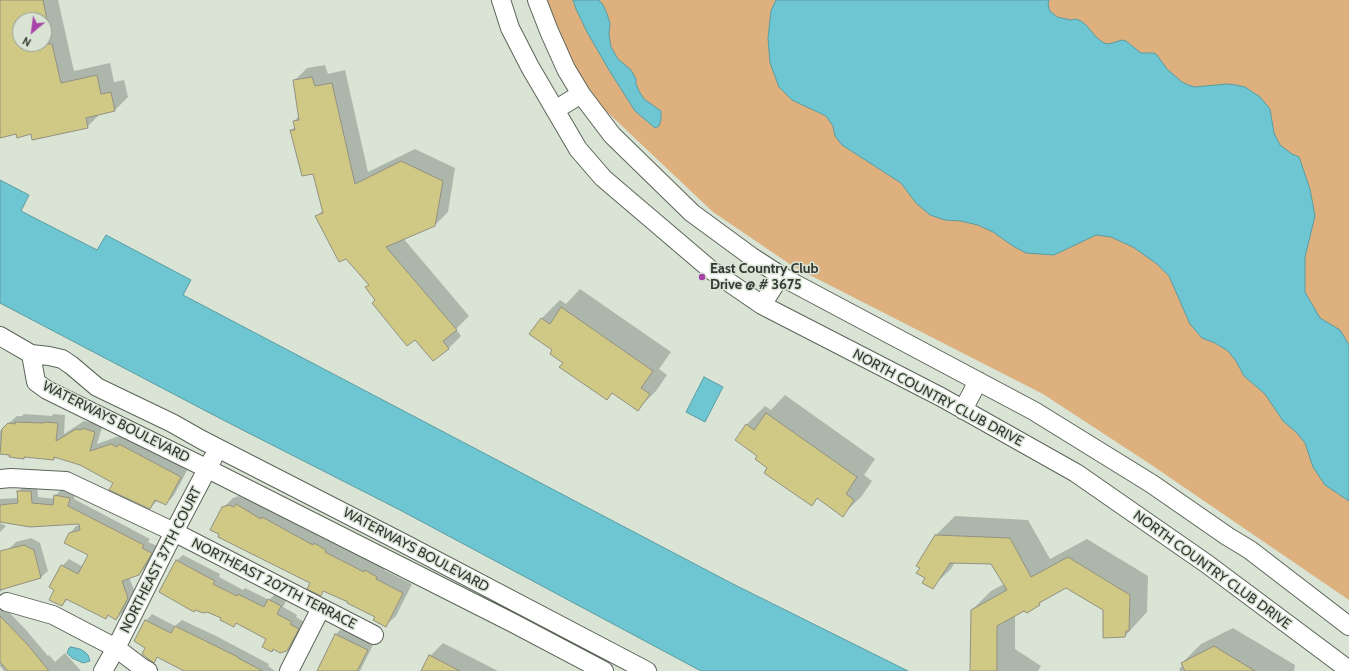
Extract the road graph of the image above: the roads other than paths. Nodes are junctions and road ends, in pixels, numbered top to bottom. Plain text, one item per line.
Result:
1 (502, 0) edge
2 (537, 0) edge
3 (581, 94) junction
4 (553, 107) junction
5 (781, 275) junction
6 (762, 305) junction
7 (4, 342) edge
8 (31, 354) junction
9 (978, 381) junction
10 (963, 410) junction
11 (218, 448) junction
12 (208, 469) junction
13 (0, 479) edge
14 (174, 532) junction
15 (7, 602) dead end
16 (322, 608) junction
17 (1349, 626) edge
18 (374, 635) dead end
19 (116, 648) junction
20 (1349, 670) edge
21 (104, 671) edge
22 (148, 671) edge
23 (289, 671) edge
24 (604, 671) edge
25 (647, 671) edge

1 - 4 street, NORTH COUNTRY CLUB DRIVE
2 - 3 street
3 - 4 street
3 - 5 street
4 - 6 street, NORTH COUNTRY CLUB DRIVE
5 - 6 street
5 - 9 street
6 - 10 street, NORTH COUNTRY CLUB DRIVE
7 - 8 street
8 - 11 street, WATERWAYS BOULEVARD
8 - 12 street, WATERWAYS BOULEVARD
9 - 10 street
9 - 17 street
10 - 20 street, NORTH COUNTRY CLUB DRIVE
11 - 12 street, NORTHEAST 37TH COURT
11 - 25 street, WATERWAYS BOULEVARD
12 - 14 street, NORTHEAST 37TH COURT
12 - 24 street, WATERWAYS BOULEVARD
13 - 14 street, NORTHEAST 207TH TERRACE
14 - 16 street, NORTHEAST 207TH TERRACE
14 - 19 street, NORTHEAST 37TH COURT
15 - 19 street
16 - 18 street, NORTHEAST 207TH TERRACE
16 - 23 street
19 - 21 street, NORTHEAST 37TH COURT
19 - 22 street

